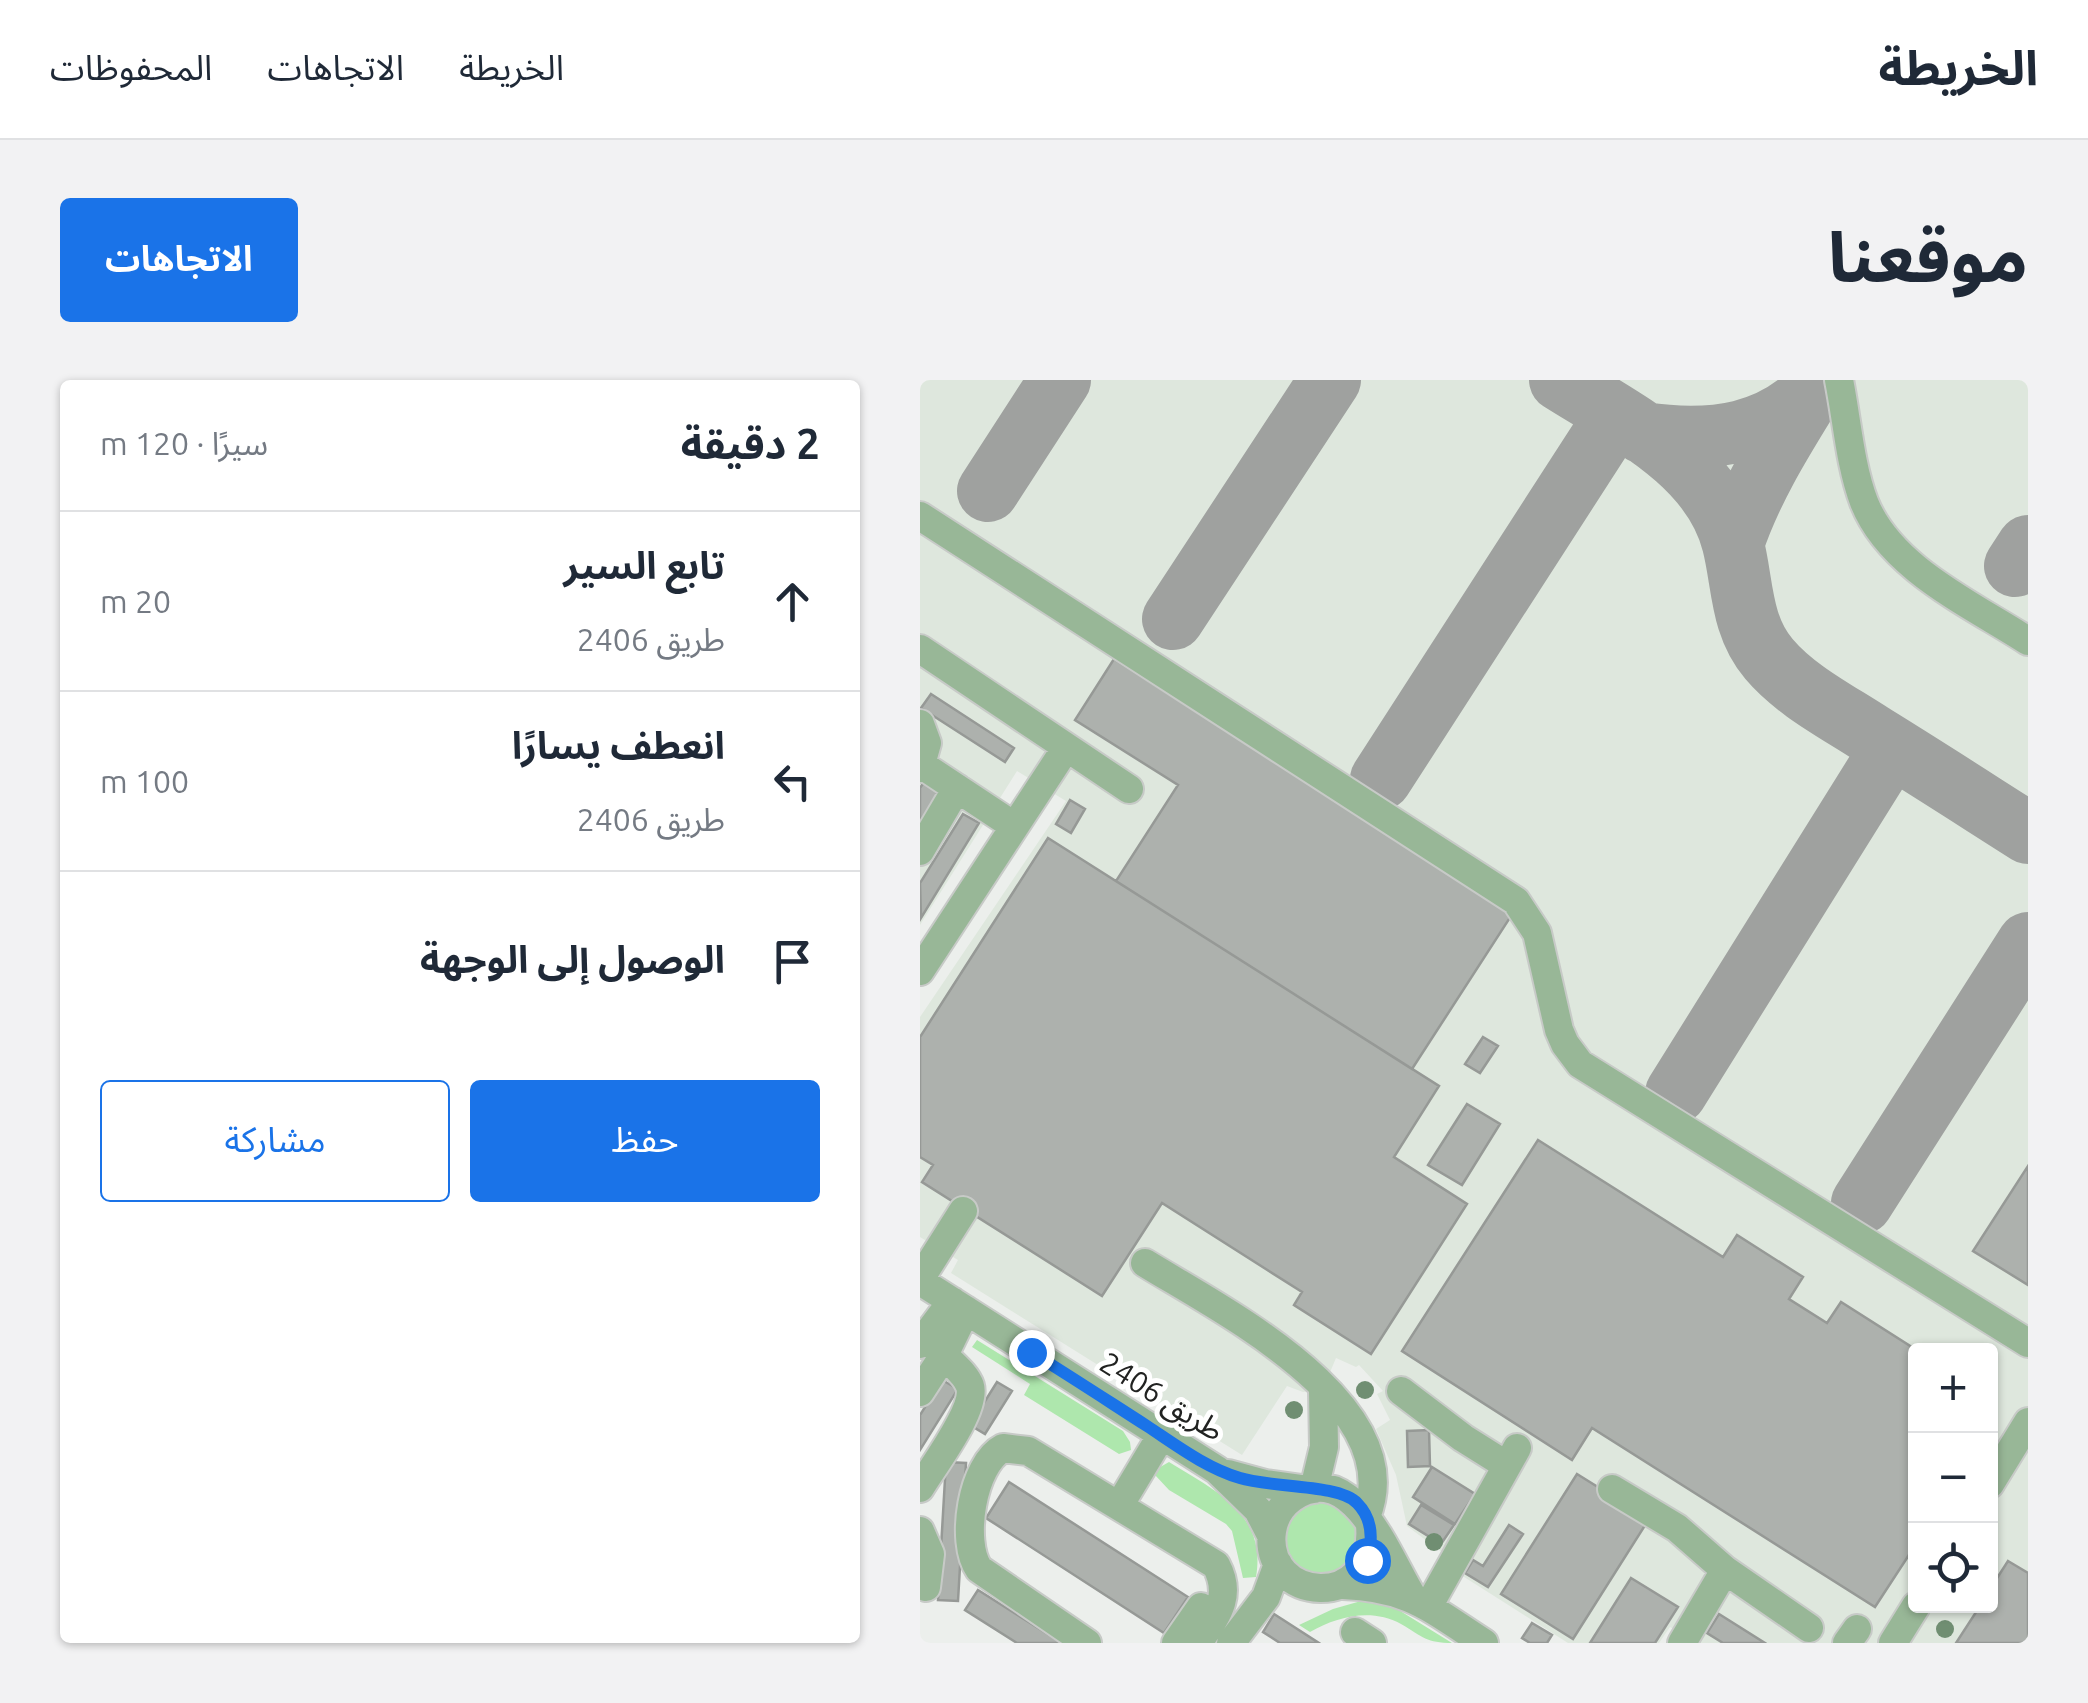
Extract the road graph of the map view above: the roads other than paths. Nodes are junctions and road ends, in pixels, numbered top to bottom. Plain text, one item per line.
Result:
1 (1839, 380) edge
2 (920, 516) edge
3 (2028, 640) edge
4 (920, 649) edge
5 (920, 724) edge
6 (1066, 748) junction
7 (921, 767) edge
8 (957, 788) junction
9 (1129, 789) dead end
10 (1014, 826) junction
11 (920, 850) edge
12 (920, 971) edge
13 (963, 1211) dead end
14 (1145, 1263) dead end
15 (920, 1280) edge
16 (959, 1305) junction
17 (2028, 1343) edge
18 (932, 1349) edge
19 (1323, 1389) junction
20 (1401, 1390) dead end
21 (920, 1392) edge
22 (2028, 1422) edge
23 (1161, 1436) junction
24 (1217, 1470) junction
25 (1998, 1471) edge
26 (920, 1488) edge
27 (1612, 1489) dead end
28 (1311, 1490) junction
29 (1120, 1506) junction
30 (1368, 1521) junction
31 (920, 1531) edge
32 (1271, 1536) junction
33 (1278, 1564) junction
34 (1724, 1570) junction
35 (1221, 1576) junction
36 (1342, 1585) junction
37 (926, 1587) dead end
38 (1420, 1601) junction
39 (1912, 1613) edge
40 (1809, 1628) dead end
41 (1087, 1643) edge
42 (1176, 1643) edge
43 (1198, 1643) edge
44 (1231, 1643) edge
45 (1484, 1643) edge
46 (1682, 1643) edge
47 (1893, 1643) edge

1 - 3 street
2 - 17 street
4 - 6 street
5 - 7 street
6 - 9 street
6 - 10 street
7 - 8 street
8 - 10 street
8 - 11 street
10 - 12 street
13 - 15 street
14 - 19 street
15 - 16 street, طريق 2406
16 - 18 street
16 - 23 street, طريق 2406
18 - 21 street
18 - 26 street
19 - 28 street
19 - 30 street
20 - 38 street
22 - 25 street
23 - 24 street, طريق 2406
23 - 29 street
24 - 28 street, طريق 2406
24 - 32 street, طريق 2406
27 - 34 street
28 - 30 street, طريق 2406
28 - 32 street
29 - 35 street
29 - 41 street
30 - 36 street
30 - 38 street, طريق 2406
31 - 37 street
32 - 33 street, طريق 2406
33 - 36 street, طريق 2406
33 - 44 street
34 - 40 street
34 - 46 street
35 - 42 street
35 - 43 street
36 - 38 street, طريق 2406
38 - 45 street, طريق 2406
39 - 47 street

